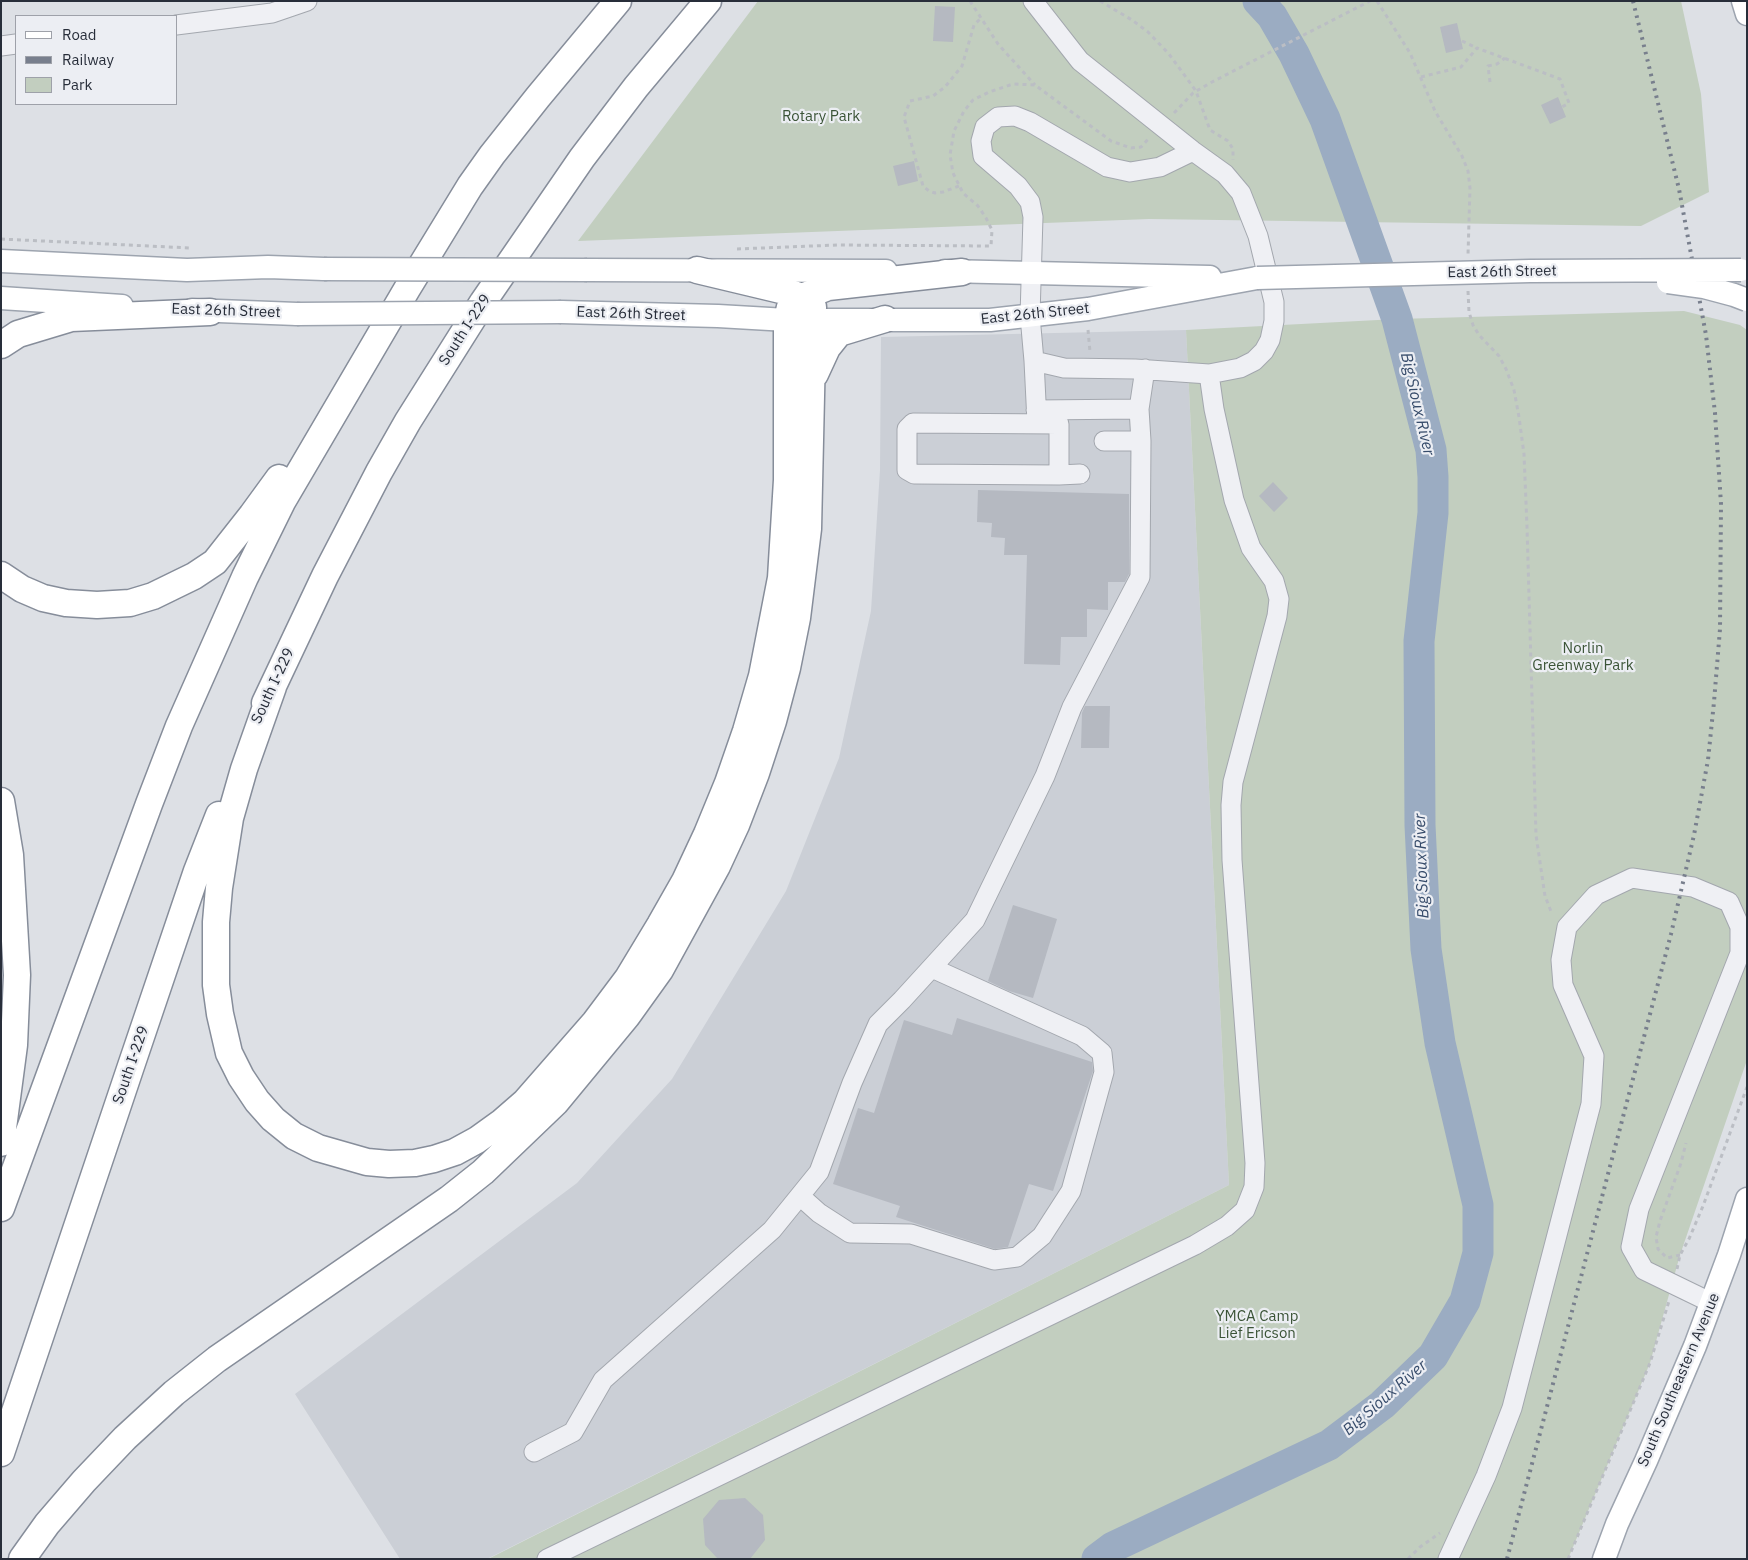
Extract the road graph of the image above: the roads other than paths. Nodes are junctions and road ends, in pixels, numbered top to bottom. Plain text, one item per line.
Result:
1 (306, 1) edge
2 (618, 1) edge
3 (708, 1) edge
4 (1033, 1) edge
5 (1743, 1) edge
6 (270, 7) edge
7 (1747, 14) edge
8 (178, 25) edge
9 (15, 44) edge
10 (1, 46) edge
11 (1193, 151) junction
12 (1, 261) edge
13 (696, 270) junction
14 (1744, 270) edge
15 (1530, 271) junction
16 (962, 272) junction
17 (1031, 273) junction
18 (1257, 278) junction
19 (1, 298) edge
20 (1747, 300) edge
21 (210, 312) junction
22 (800, 313) junction
23 (1030, 316) junction
24 (885, 319) junction
25 (1, 345) edge
26 (1034, 361) junction
27 (360, 369) junction
28 (1145, 369) junction
29 (1209, 374) junction
30 (812, 395) junction
31 (1139, 409) junction
32 (1037, 417) junction
33 (1104, 441) dead end
34 (1141, 441) junction
35 (1080, 474) dead end
36 (1059, 475) junction
37 (1, 575) edge
38 (273, 687) junction
39 (1, 801) edge
40 (932, 968) junction
41 (1, 1144) edge
42 (800, 1196) junction
43 (1747, 1199) edge
44 (1, 1208) edge
45 (1712, 1304) junction
46 (534, 1452) dead end
47 (1, 1453) edge
48 (22, 1559) edge
49 (547, 1559) edge
50 (1448, 1559) edge
51 (1604, 1559) edge

1 - 6 street
2 - 27 highway
3 - 38 highway, South I-229
4 - 11 street
5 - 7 main road
6 - 8 street
9 - 10 street
11 - 17 street
11 - 29 street
12 - 13 main road, East 26th Street, bridge
13 - 16 main road, East 26th Street
13 - 22 highway
14 - 15 main road, East 26th Street, bridge
15 - 18 main road, East 26th Street, bridge
15 - 20 main road, bridge
16 - 17 main road, East 26th Street
16 - 22 highway
17 - 18 main road, East 26th Street
17 - 23 street
18 - 23 main road, East 26th Street
19 - 21 main road, East 26th Street
21 - 22 main road, East 26th Street, bridge
21 - 25 highway
22 - 24 main road, East 26th Street
22 - 30 highway
22 - 38 highway
23 - 24 main road, East 26th Street
23 - 26 street
24 - 30 highway
26 - 28 street
26 - 32 street
27 - 37 highway
27 - 44 highway
28 - 29 street
28 - 31 street
29 - 49 street
30 - 48 highway
31 - 32 street
31 - 34 street
32 - 36 street
32 - 36 street
33 - 34 street
34 - 40 street
35 - 36 street
38 - 47 highway, South I-229
39 - 41 highway
40 - 42 street
40 - 42 street
42 - 46 street
43 - 45 main road, South Southeastern Avenue
45 - 50 street
45 - 51 main road, South Southeastern Avenue

